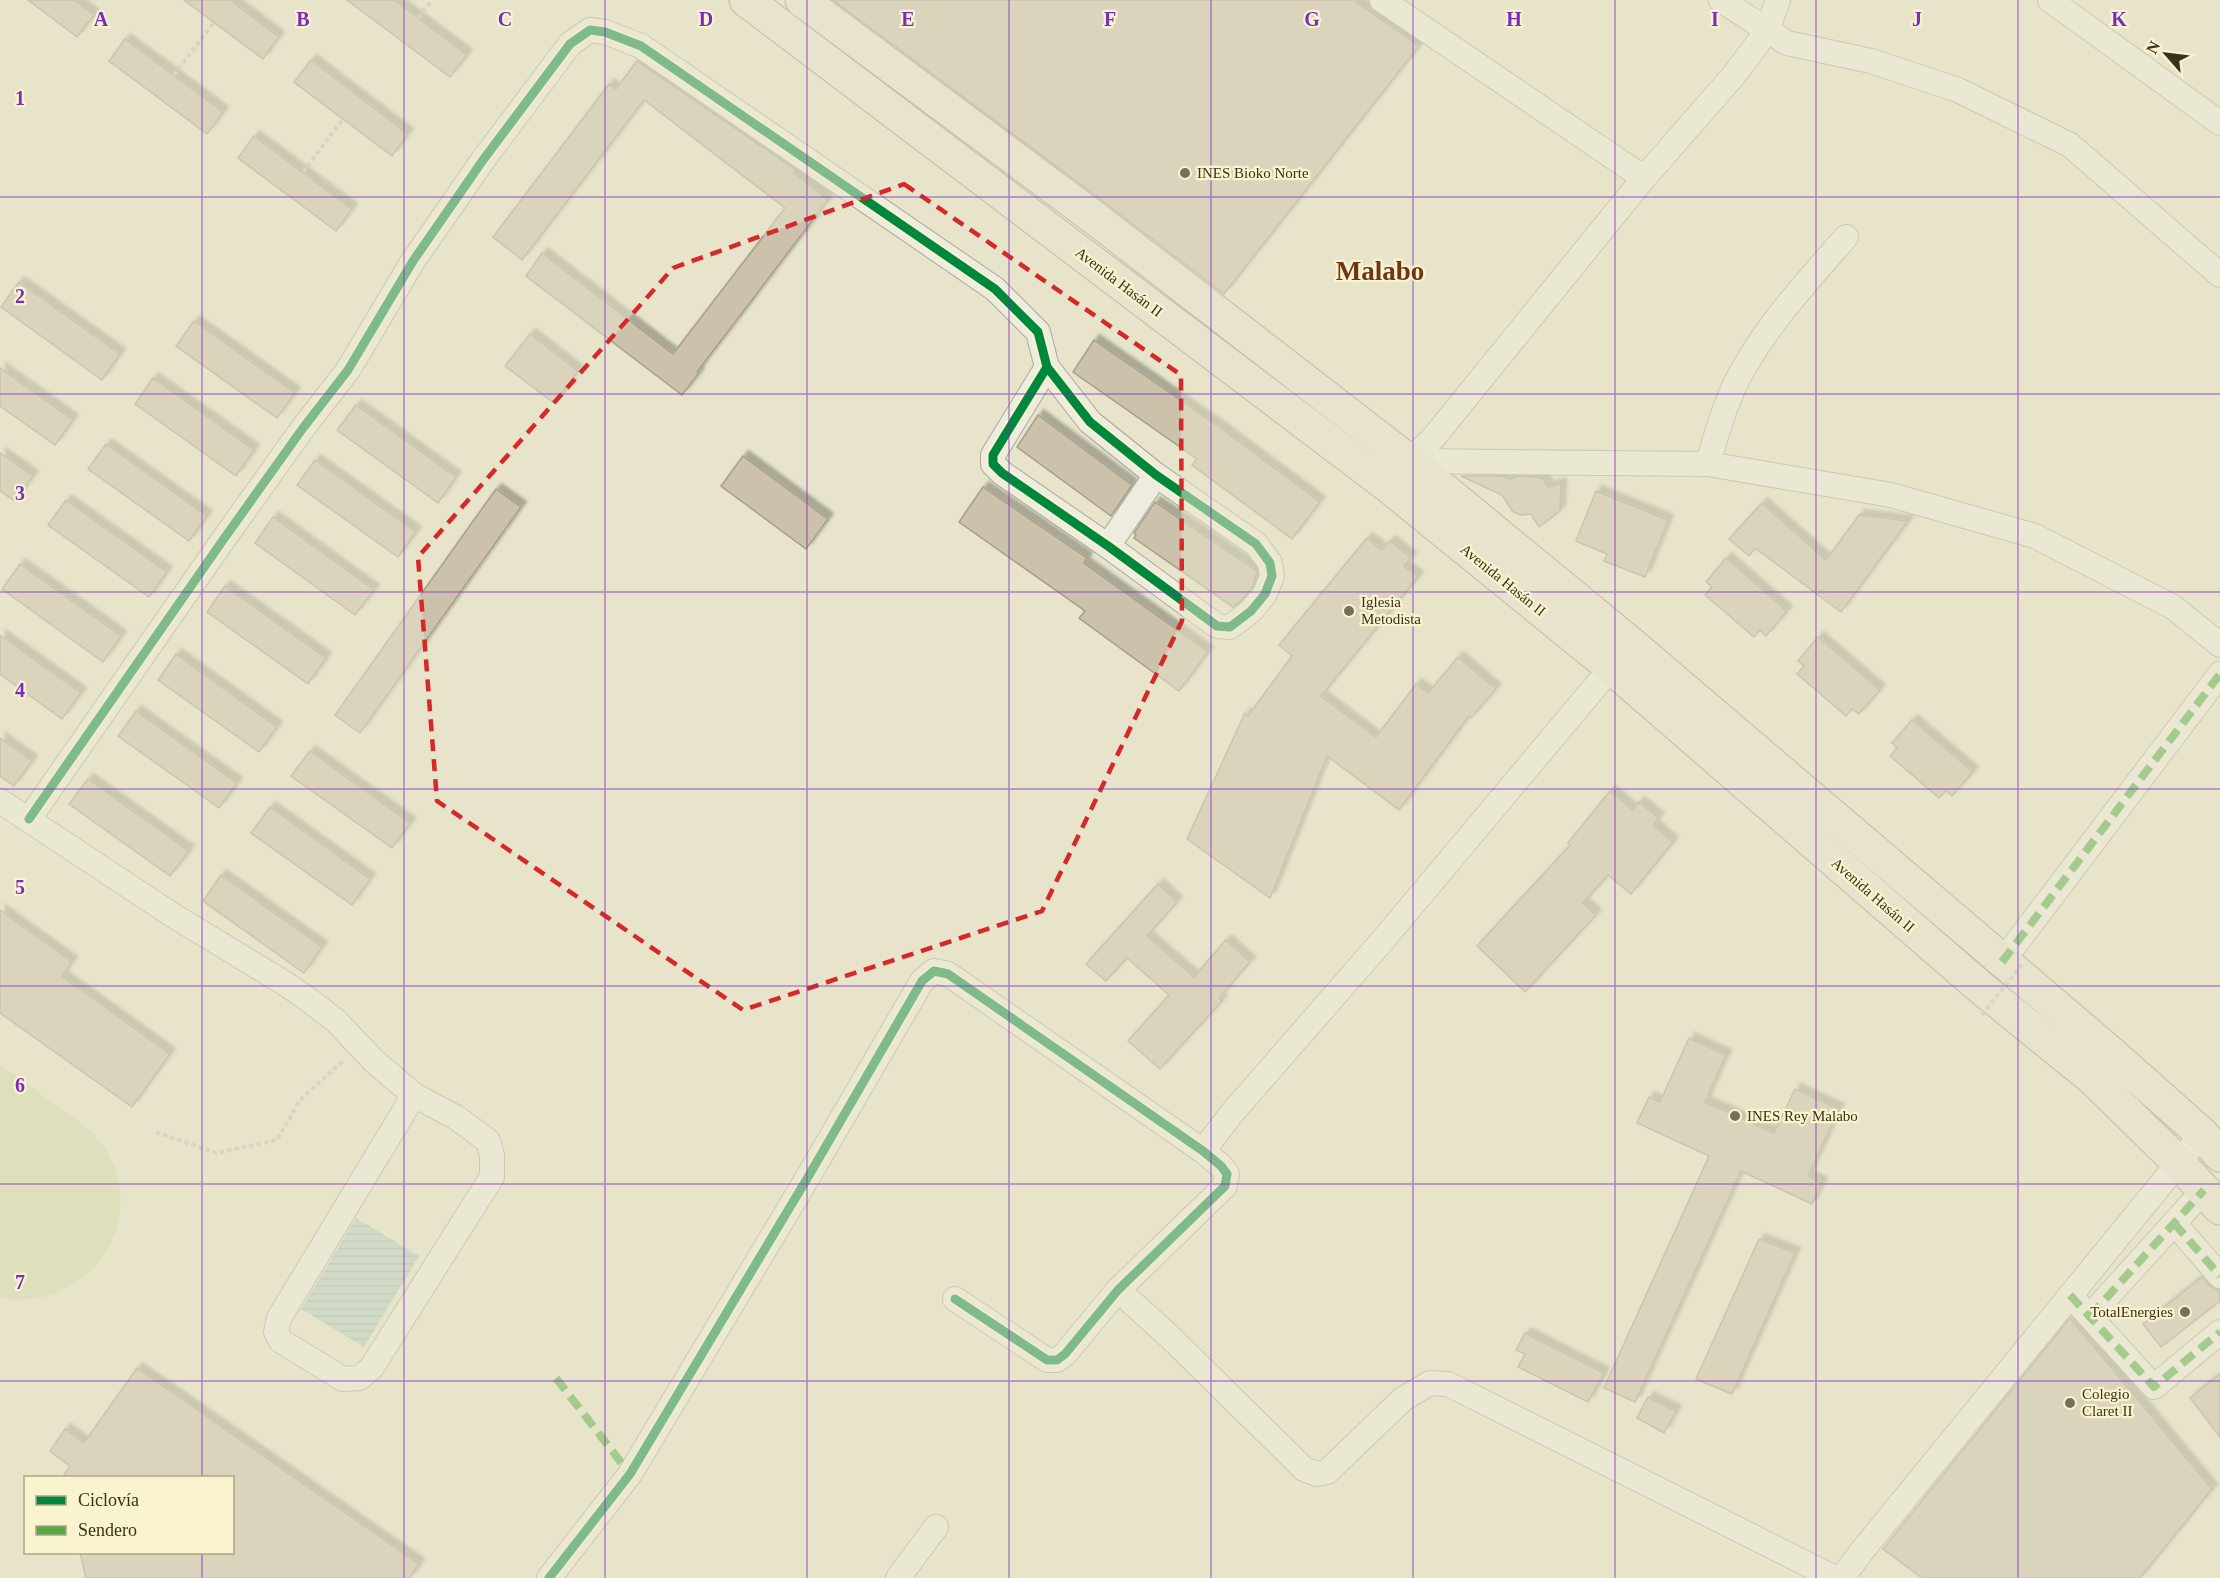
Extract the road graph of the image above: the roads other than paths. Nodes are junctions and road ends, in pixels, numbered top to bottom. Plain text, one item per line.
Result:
1 (746, 0) edge
2 (802, 0) edge
3 (1382, 0) edge
4 (1721, 0) edge
5 (1778, 0) edge
6 (2050, 0) edge
7 (1767, 31) junction
8 (2220, 123) edge
9 (1644, 178) junction
10 (1846, 237) dead end
11 (2220, 275) edge
12 (1047, 367) junction
13 (1409, 461) junction
14 (1708, 464) junction
15 (1156, 475) junction
16 (1387, 485) junction
17 (1108, 546) junction
18 (2220, 645) edge
19 (1621, 656) junction
20 (2220, 674) edge
21 (0, 801) edge
22 (29, 819) junction
23 (2013, 963) junction
24 (414, 1095) junction
25 (2211, 1145) edge
26 (1203, 1151) junction
27 (2178, 1162) junction
28 (2212, 1199) edge
29 (2174, 1223) junction
30 (2220, 1276) edge
31 (1118, 1290) junction
32 (2070, 1295) junction
33 (955, 1299) dead end
34 (2090, 1316) junction
35 (2220, 1332) edge
36 (936, 1527) dead end
37 (549, 1578) edge
38 (898, 1578) edge
39 (1835, 1578) edge
40 (1842, 1578) edge

1 - 16 main road, Avenida Hasán II
2 - 13 main road, Avenida Hasán II
3 - 9 street
4 - 7 street
5 - 7 street
6 - 8 street
7 - 9 street
7 - 11 street
9 - 13 street
10 - 14 street
12 - 15 street
12 - 17 street
12 - 22 street
13 - 14 street
13 - 16 street
13 - 19 main road, Avenida Hasán II
14 - 18 street
15 - 17 street
15 - 17 street
16 - 19 main road, Avenida Hasán II
19 - 23 main road, Avenida Hasán II
19 - 26 street
19 - 27 main road, Avenida Hasán II
20 - 23 street
21 - 22 street
22 - 24 street
23 - 25 main road, Avenida Hasán II
24 - 24 street
25 - 27 street
26 - 31 street
26 - 37 street
27 - 28 main road, Avenida Hasán II
27 - 32 street
28 - 29 street
29 - 30 street
29 - 34 street
31 - 33 street
31 - 39 street
32 - 34 street
32 - 40 street
34 - 35 street
36 - 38 street

